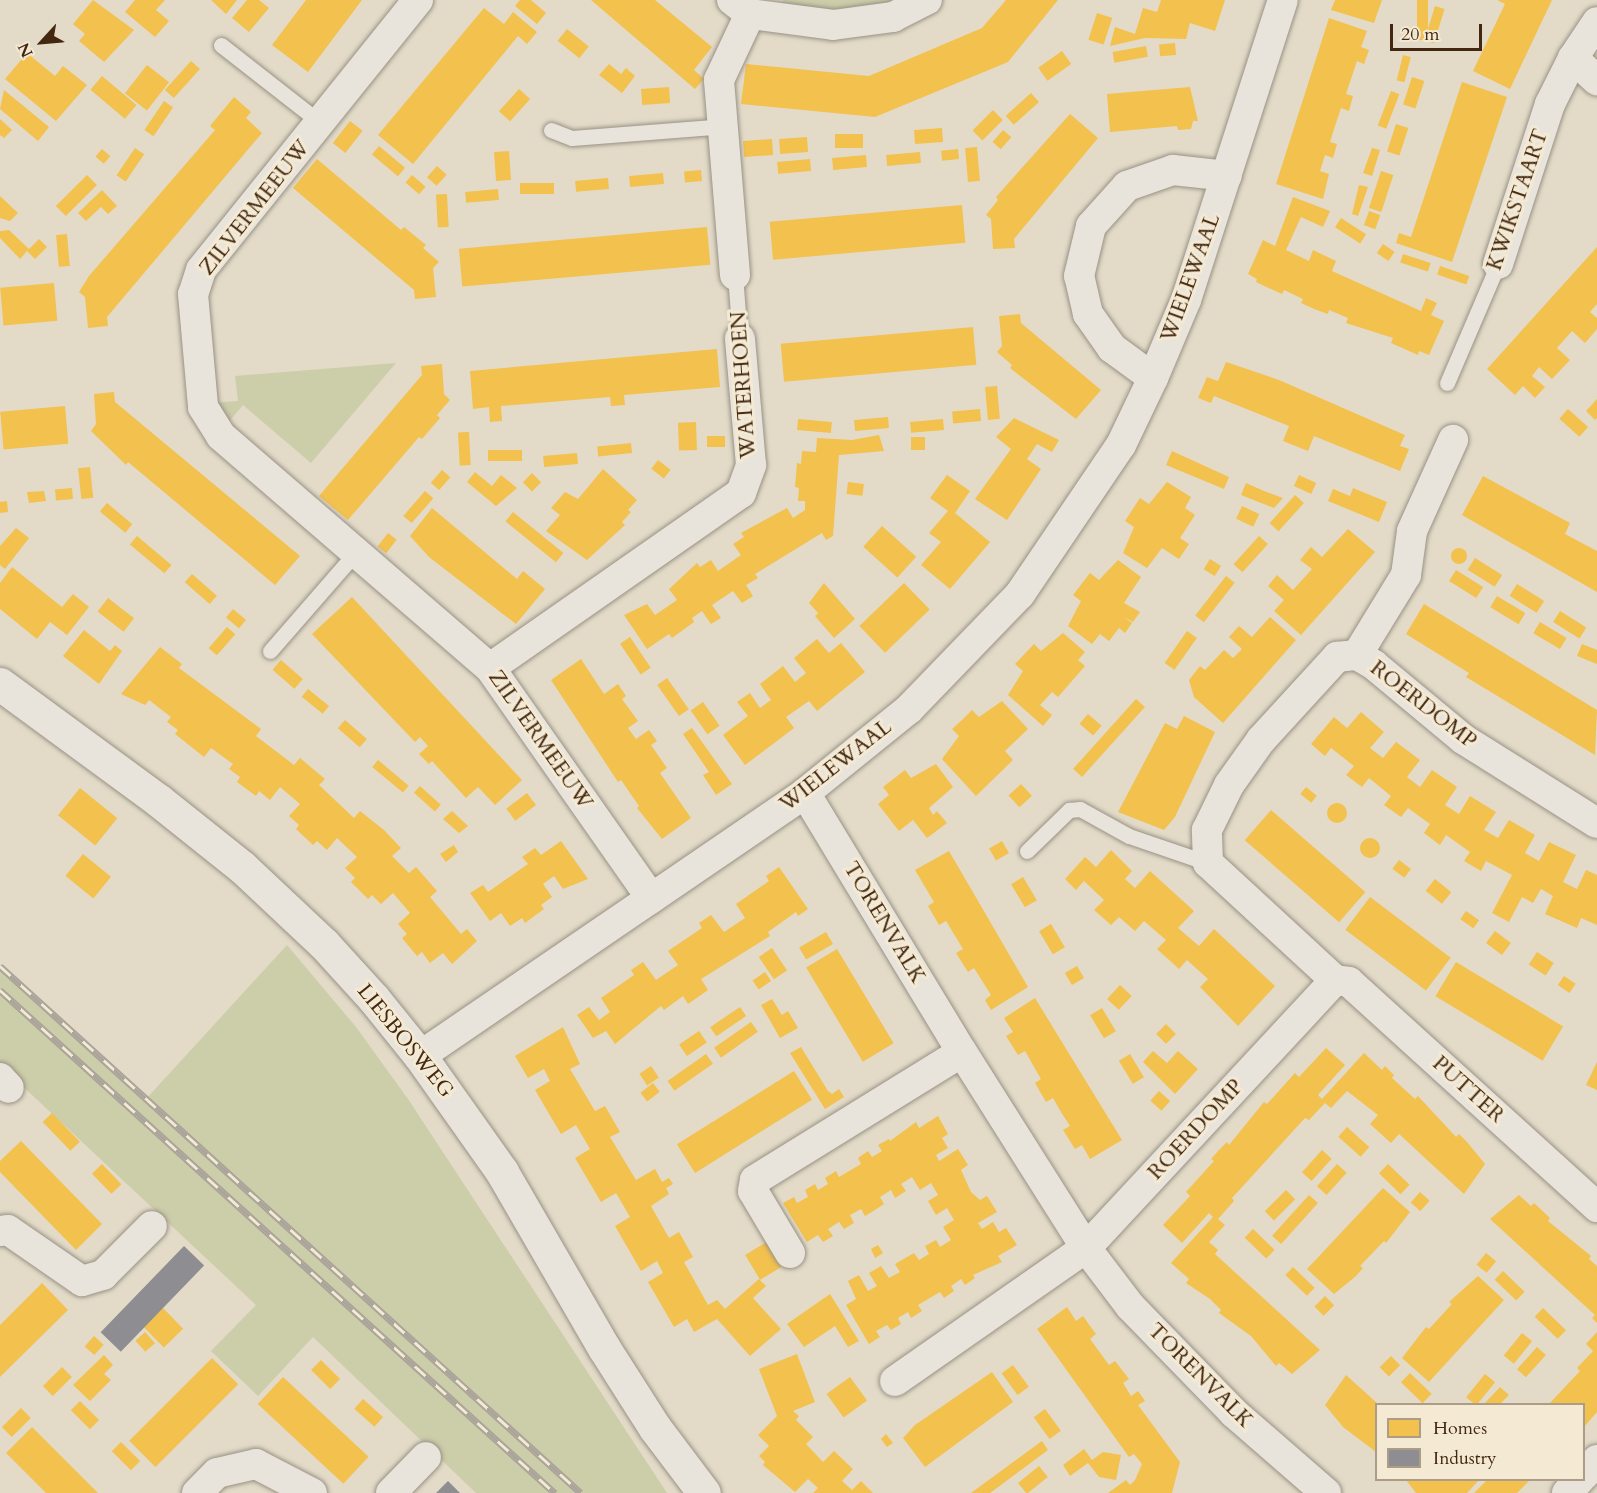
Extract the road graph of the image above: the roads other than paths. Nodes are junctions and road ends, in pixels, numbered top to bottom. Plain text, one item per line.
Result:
1 (418, 0) edge
2 (927, 0) edge
3 (1283, 0) edge
4 (741, 7) edge
5 (1597, 22) edge
6 (221, 45) dead end
7 (1573, 58) junction
8 (1597, 80) edge
9 (322, 124) junction
10 (723, 126) junction
11 (551, 130) dead end
12 (1227, 176) junction
13 (1498, 264) joint
14 (735, 275) joint
15 (740, 338) joint
16 (1153, 378) junction
17 (1447, 383) dead end
18 (1453, 440) dead end
19 (357, 551) junction
20 (270, 651) dead end
21 (1357, 655) junction
22 (490, 668) junction
23 (0, 684) edge
24 (805, 793) junction
25 (1597, 823) edge
26 (1027, 851) dead end
27 (1209, 863) junction
28 (651, 898) junction
29 (1335, 980) junction
30 (962, 1052) junction
31 (420, 1056) junction
32 (1597, 1207) edge
33 (152, 1226) dead end
34 (0, 1230) edge
35 (1086, 1248) junction
36 (790, 1253) dead end
37 (896, 1381) dead end
38 (426, 1457) dead end
39 (1597, 1460) edge
40 (1585, 1474) edge
41 (1577, 1481) edge
42 (197, 1493) edge
43 (312, 1493) edge
44 (391, 1493) edge
45 (704, 1493) edge
46 (1326, 1493) edge
47 (1567, 1493) edge

1 - 9 street, ZILVERMEEUW
2 - 4 street
3 - 12 street, WIELEWAAL
4 - 10 street, WATERHOEN
5 - 7 street, KWIKSTAART
6 - 9 lane, ZILVERMEEUW
7 - 8 street
7 - 13 street, KWIKSTAART
9 - 19 street, ZILVERMEEUW
10 - 11 lane
10 - 14 street, WATERHOEN
12 - 16 street, WIELEWAAL
12 - 16 street
13 - 17 lane, KWIKSTAART
14 - 15 lane, WATERHOEN
15 - 22 street, WATERHOEN
16 - 24 street, WIELEWAAL
18 - 21 street
19 - 20 lane
19 - 22 street, ZILVERMEEUW
21 - 25 street, ROERDOMP
21 - 27 street, ROERDOMP
22 - 28 street, ZILVERMEEUW
23 - 31 street, LIESBOSWEG
24 - 28 street, WIELEWAAL
24 - 30 street, TORENVALK
26 - 27 lane
27 - 29 street
28 - 31 street, WIELEWAAL
29 - 32 street, PUTTER
29 - 35 street, ROERDOMP
30 - 35 street, TORENVALK
30 - 36 street
31 - 45 street, LIESBOSWEG
33 - 34 street
35 - 37 street
35 - 46 street, TORENVALK
38 - 44 street
39 - 40 street
41 - 47 street
42 - 43 street

